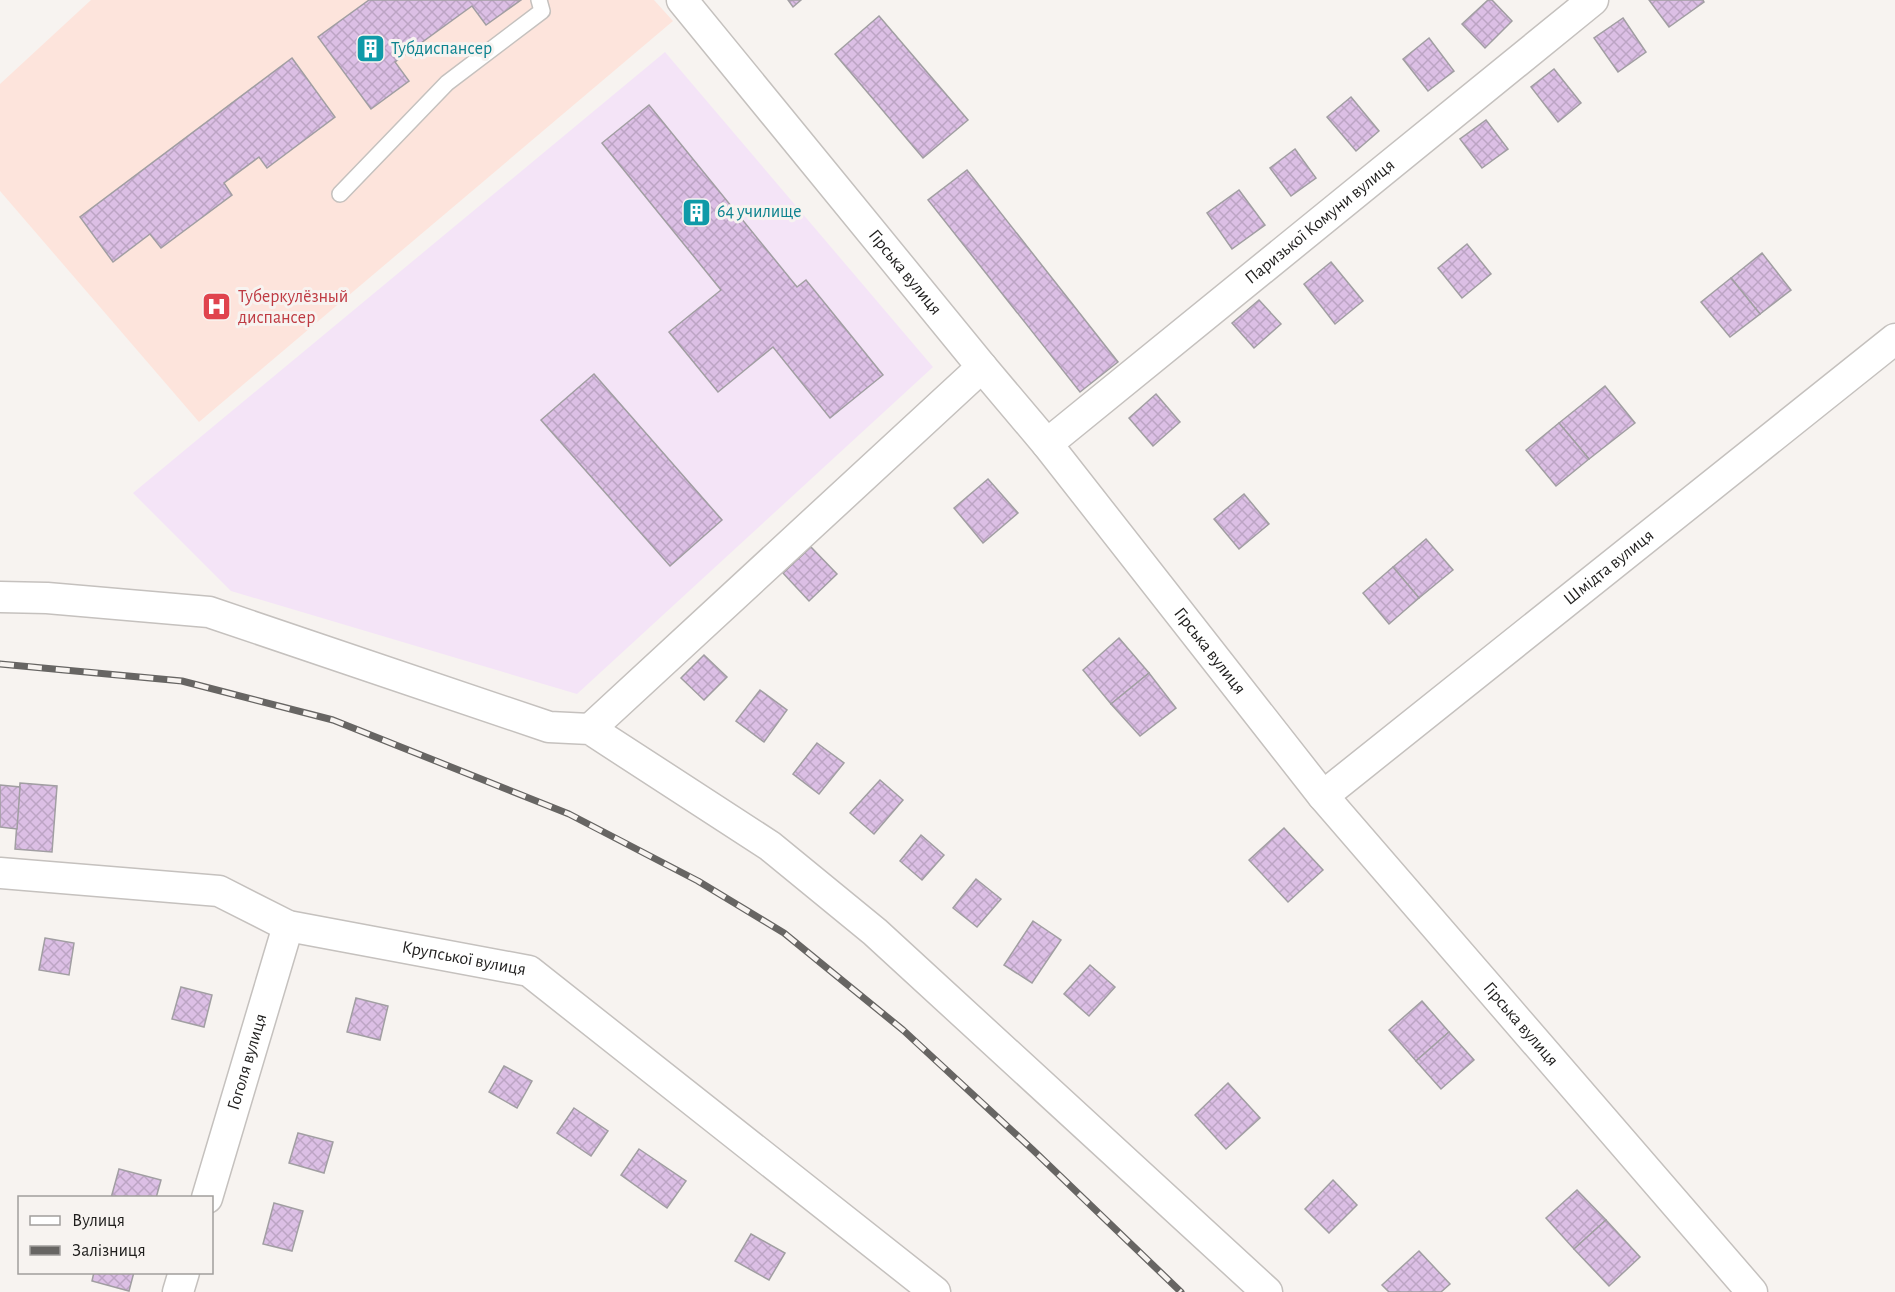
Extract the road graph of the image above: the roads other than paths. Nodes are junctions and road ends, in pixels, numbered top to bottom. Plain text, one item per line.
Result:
1 (539, 0) edge
2 (682, 0) edge
3 (1593, 0) edge
4 (340, 195) dead end
5 (1895, 339) edge
6 (982, 368) junction
7 (1047, 444) junction
8 (0, 597) edge
9 (590, 729) junction
10 (1323, 796) junction
11 (0, 873) edge
12 (288, 926) junction
13 (207, 1196) edge
14 (183, 1274) edge
15 (178, 1292) edge
16 (935, 1292) edge
17 (1267, 1292) edge
18 (1752, 1292) edge

1 - 4 lane
2 - 6 street, Гірська вулиця
3 - 7 street, Паризької Комуни вулиця
5 - 10 street, Шмідта вулиця
6 - 7 street, Гірська вулиця
6 - 9 street
7 - 10 street, Гірська вулиця
8 - 9 street
9 - 17 street
10 - 18 street, Гірська вулиця
11 - 12 street, Крупської вулиця
12 - 13 street, Гоголя вулиця
12 - 16 street, Крупської вулиця
14 - 15 street

